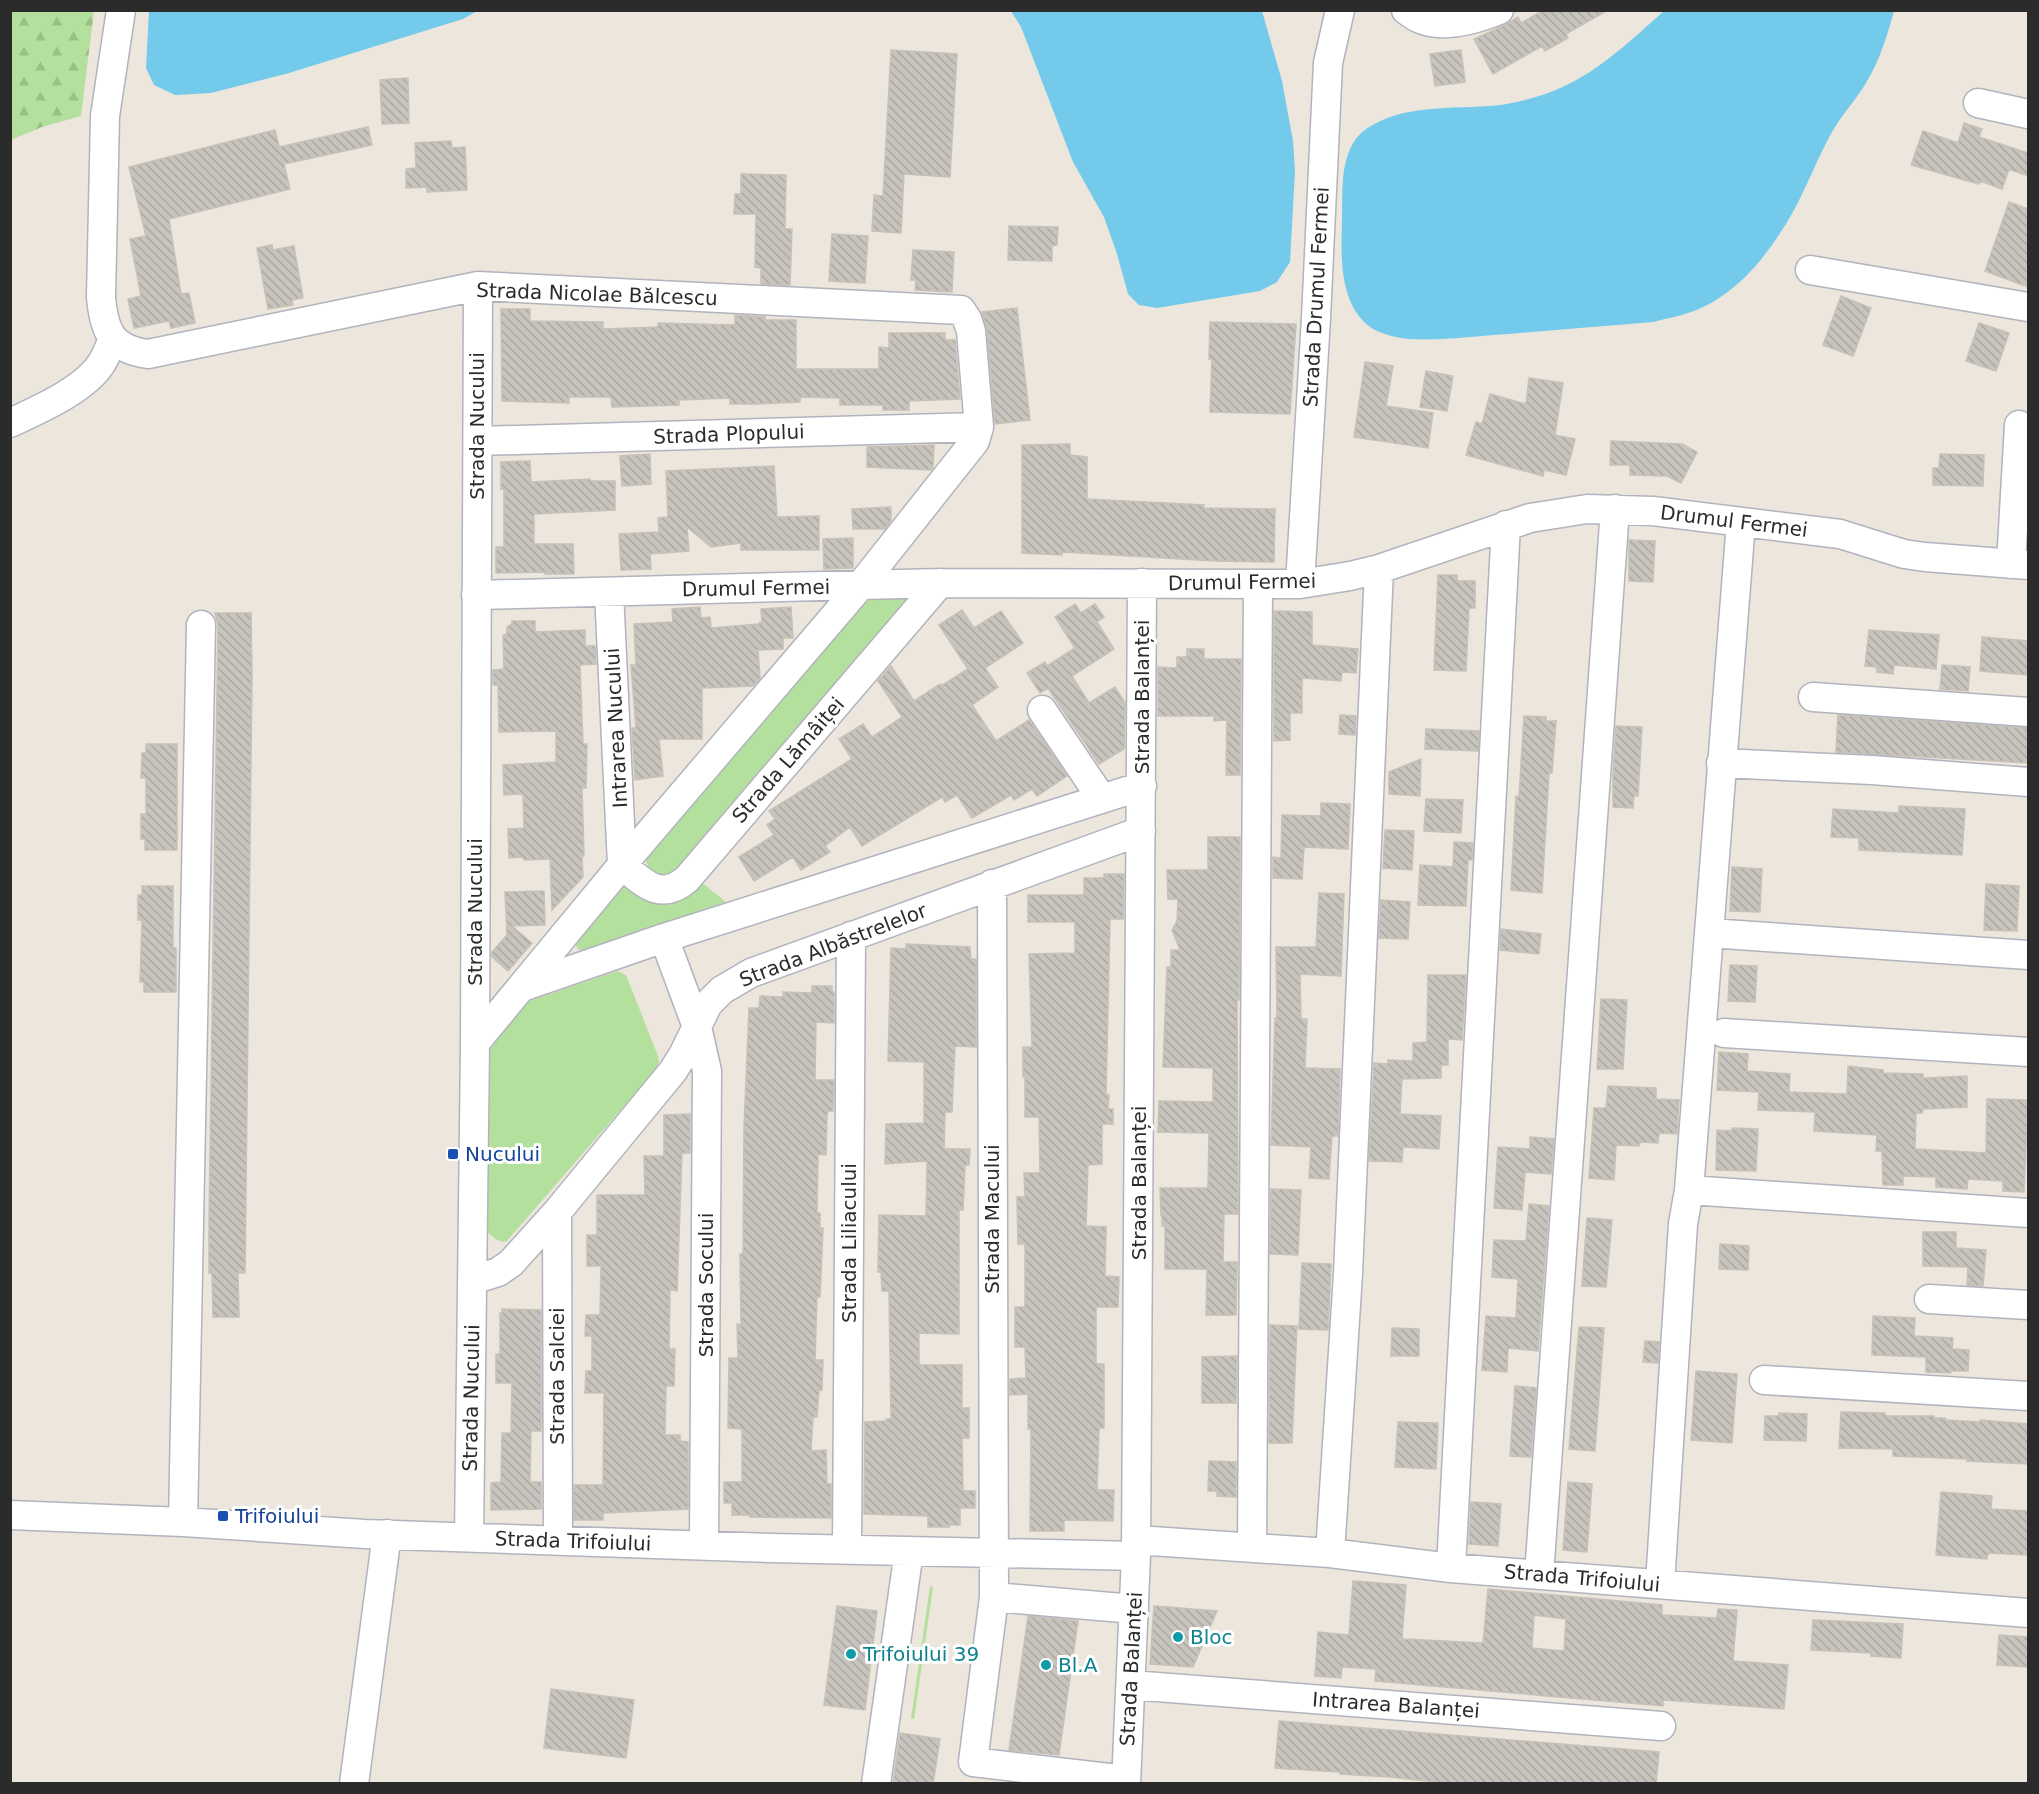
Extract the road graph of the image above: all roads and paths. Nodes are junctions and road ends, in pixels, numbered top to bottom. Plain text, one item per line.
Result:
1 (121, 10) edge
2 (1340, 10) edge
3 (1406, 10) edge
4 (1499, 10) edge
5 (1978, 103) dead end
6 (2028, 114) edge
7 (1810, 270) dead end
8 (478, 286) junction
9 (2028, 307) edge
10 (113, 339) junction
11 (10, 423) edge
12 (2019, 425) dead end
13 (979, 427) junction
14 (478, 441) junction
15 (1615, 509) junction
16 (1741, 522) junction
17 (1506, 525) junction
18 (2020, 564) edge
19 (1379, 569) junction
20 (940, 583) junction
21 (1142, 583) junction
22 (1300, 584) junction
23 (861, 585) junction
24 (1258, 585) junction
25 (609, 592) junction
26 (476, 595) junction
27 (201, 625) dead end
28 (1813, 697) dead end
29 (1042, 710) dead end
30 (2028, 712) edge
31 (1721, 763) junction
32 (2028, 782) edge
33 (1142, 786) junction
34 (1102, 799) junction
35 (1141, 831) junction
36 (622, 865) junction
37 (992, 884) junction
38 (1709, 933) junction
39 (851, 936) junction
40 (664, 938) junction
41 (2028, 955) edge
42 (522, 987) junction
43 (698, 1026) junction
44 (1724, 1033) dead end
45 (475, 1043) junction
46 (2028, 1052) edge
47 (1689, 1190) junction
48 (557, 1212) junction
49 (2028, 1213) edge
50 (472, 1280) junction
51 (1929, 1299) dead end
52 (2028, 1305) edge
53 (1764, 1380) dead end
54 (2028, 1396) edge
55 (10, 1515) edge
56 (183, 1522) junction
57 (387, 1534) junction
58 (469, 1537) junction
59 (558, 1540) junction
60 (704, 1545) junction
61 (1136, 1548) junction
62 (1252, 1548) junction
63 (847, 1550) junction
64 (909, 1551) junction
65 (1330, 1553) junction
66 (993, 1554) junction
67 (1451, 1568) junction
68 (1539, 1575) junction
69 (1660, 1584) junction
70 (994, 1597) junction
71 (1134, 1609) junction
72 (2028, 1613) edge
73 (1131, 1685) junction
74 (1661, 1726) dead end
75 (1126, 1782) edge
76 (354, 1784) edge
77 (876, 1784) edge

1 - 10 street
2 - 22 street, Strada Drumul Fermei
3 - 4 street
5 - 6 street
7 - 9 street
8 - 10 street, Strada Nicolae Bălcescu
8 - 13 street, Strada Nicolae Bălcescu
8 - 14 street, Strada Nucului
10 - 11 street
12 - 18 street
13 - 14 street, Strada Plopului
13 - 23 street
14 - 26 street, Strada Nucului
15 - 16 street, Drumul Fermei
15 - 17 street, Drumul Fermei
15 - 68 street
16 - 18 street, Drumul Fermei
16 - 31 street
17 - 19 street, Drumul Fermei
17 - 67 street
19 - 22 street, Drumul Fermei
19 - 65 street
20 - 21 street, Drumul Fermei
20 - 23 street, Drumul Fermei
20 - 36 street, Strada Lămâiței
21 - 24 street, Drumul Fermei
21 - 33 street, Strada Balanței
22 - 24 street, Drumul Fermei
23 - 25 street, Drumul Fermei
23 - 36 street
24 - 62 street
25 - 26 street, Drumul Fermei
25 - 36 street, Intrarea Nucului
26 - 45 street, Strada Nucului
27 - 56 street
28 - 30 street
29 - 34 street
31 - 32 street
31 - 38 street
33 - 34 street
33 - 35 street, Strada Balanței
34 - 40 street
35 - 37 street, Strada Albăstrelelor
35 - 61 street, Strada Balanței
36 - 42 street
37 - 39 street, Strada Albăstrelelor
37 - 66 street, Strada Macului
38 - 41 street
38 - 47 street
39 - 43 street, Strada Albăstrelelor
39 - 63 street, Strada Liliacului
40 - 42 street
40 - 43 street, Strada Socului
42 - 45 street
43 - 48 street, Strada Albăstrelelor
43 - 60 street, Strada Socului
44 - 46 street
45 - 50 street, Strada Nucului
47 - 49 street
47 - 69 street
48 - 50 street, Strada Albăstrelelor
48 - 59 street, Strada Salciei
50 - 58 street, Strada Nucului
51 - 52 street
53 - 54 street
55 - 56 street, Strada Trifoiului
56 - 57 street, Strada Trifoiului
57 - 58 street, Strada Trifoiului
57 - 76 street
58 - 59 street, Strada Trifoiului
59 - 60 street, Strada Trifoiului
60 - 63 street, Strada Trifoiului
61 - 62 street, Strada Trifoiului
61 - 66 street, Strada Trifoiului
61 - 71 street, Strada Balanței
62 - 65 street, Strada Trifoiului
63 - 64 street, Strada Trifoiului
64 - 66 street, Strada Trifoiului
64 - 77 street
65 - 67 street, Strada Trifoiului
66 - 70 street, Strada Macului
67 - 68 street, Strada Trifoiului
68 - 69 street, Strada Trifoiului
69 - 72 street, Strada Trifoiului
70 - 71 street
70 - 75 street, Strada Macului
71 - 73 street, Strada Balanței
73 - 74 street, Intrarea Balanței
73 - 75 street, Strada Balanței

